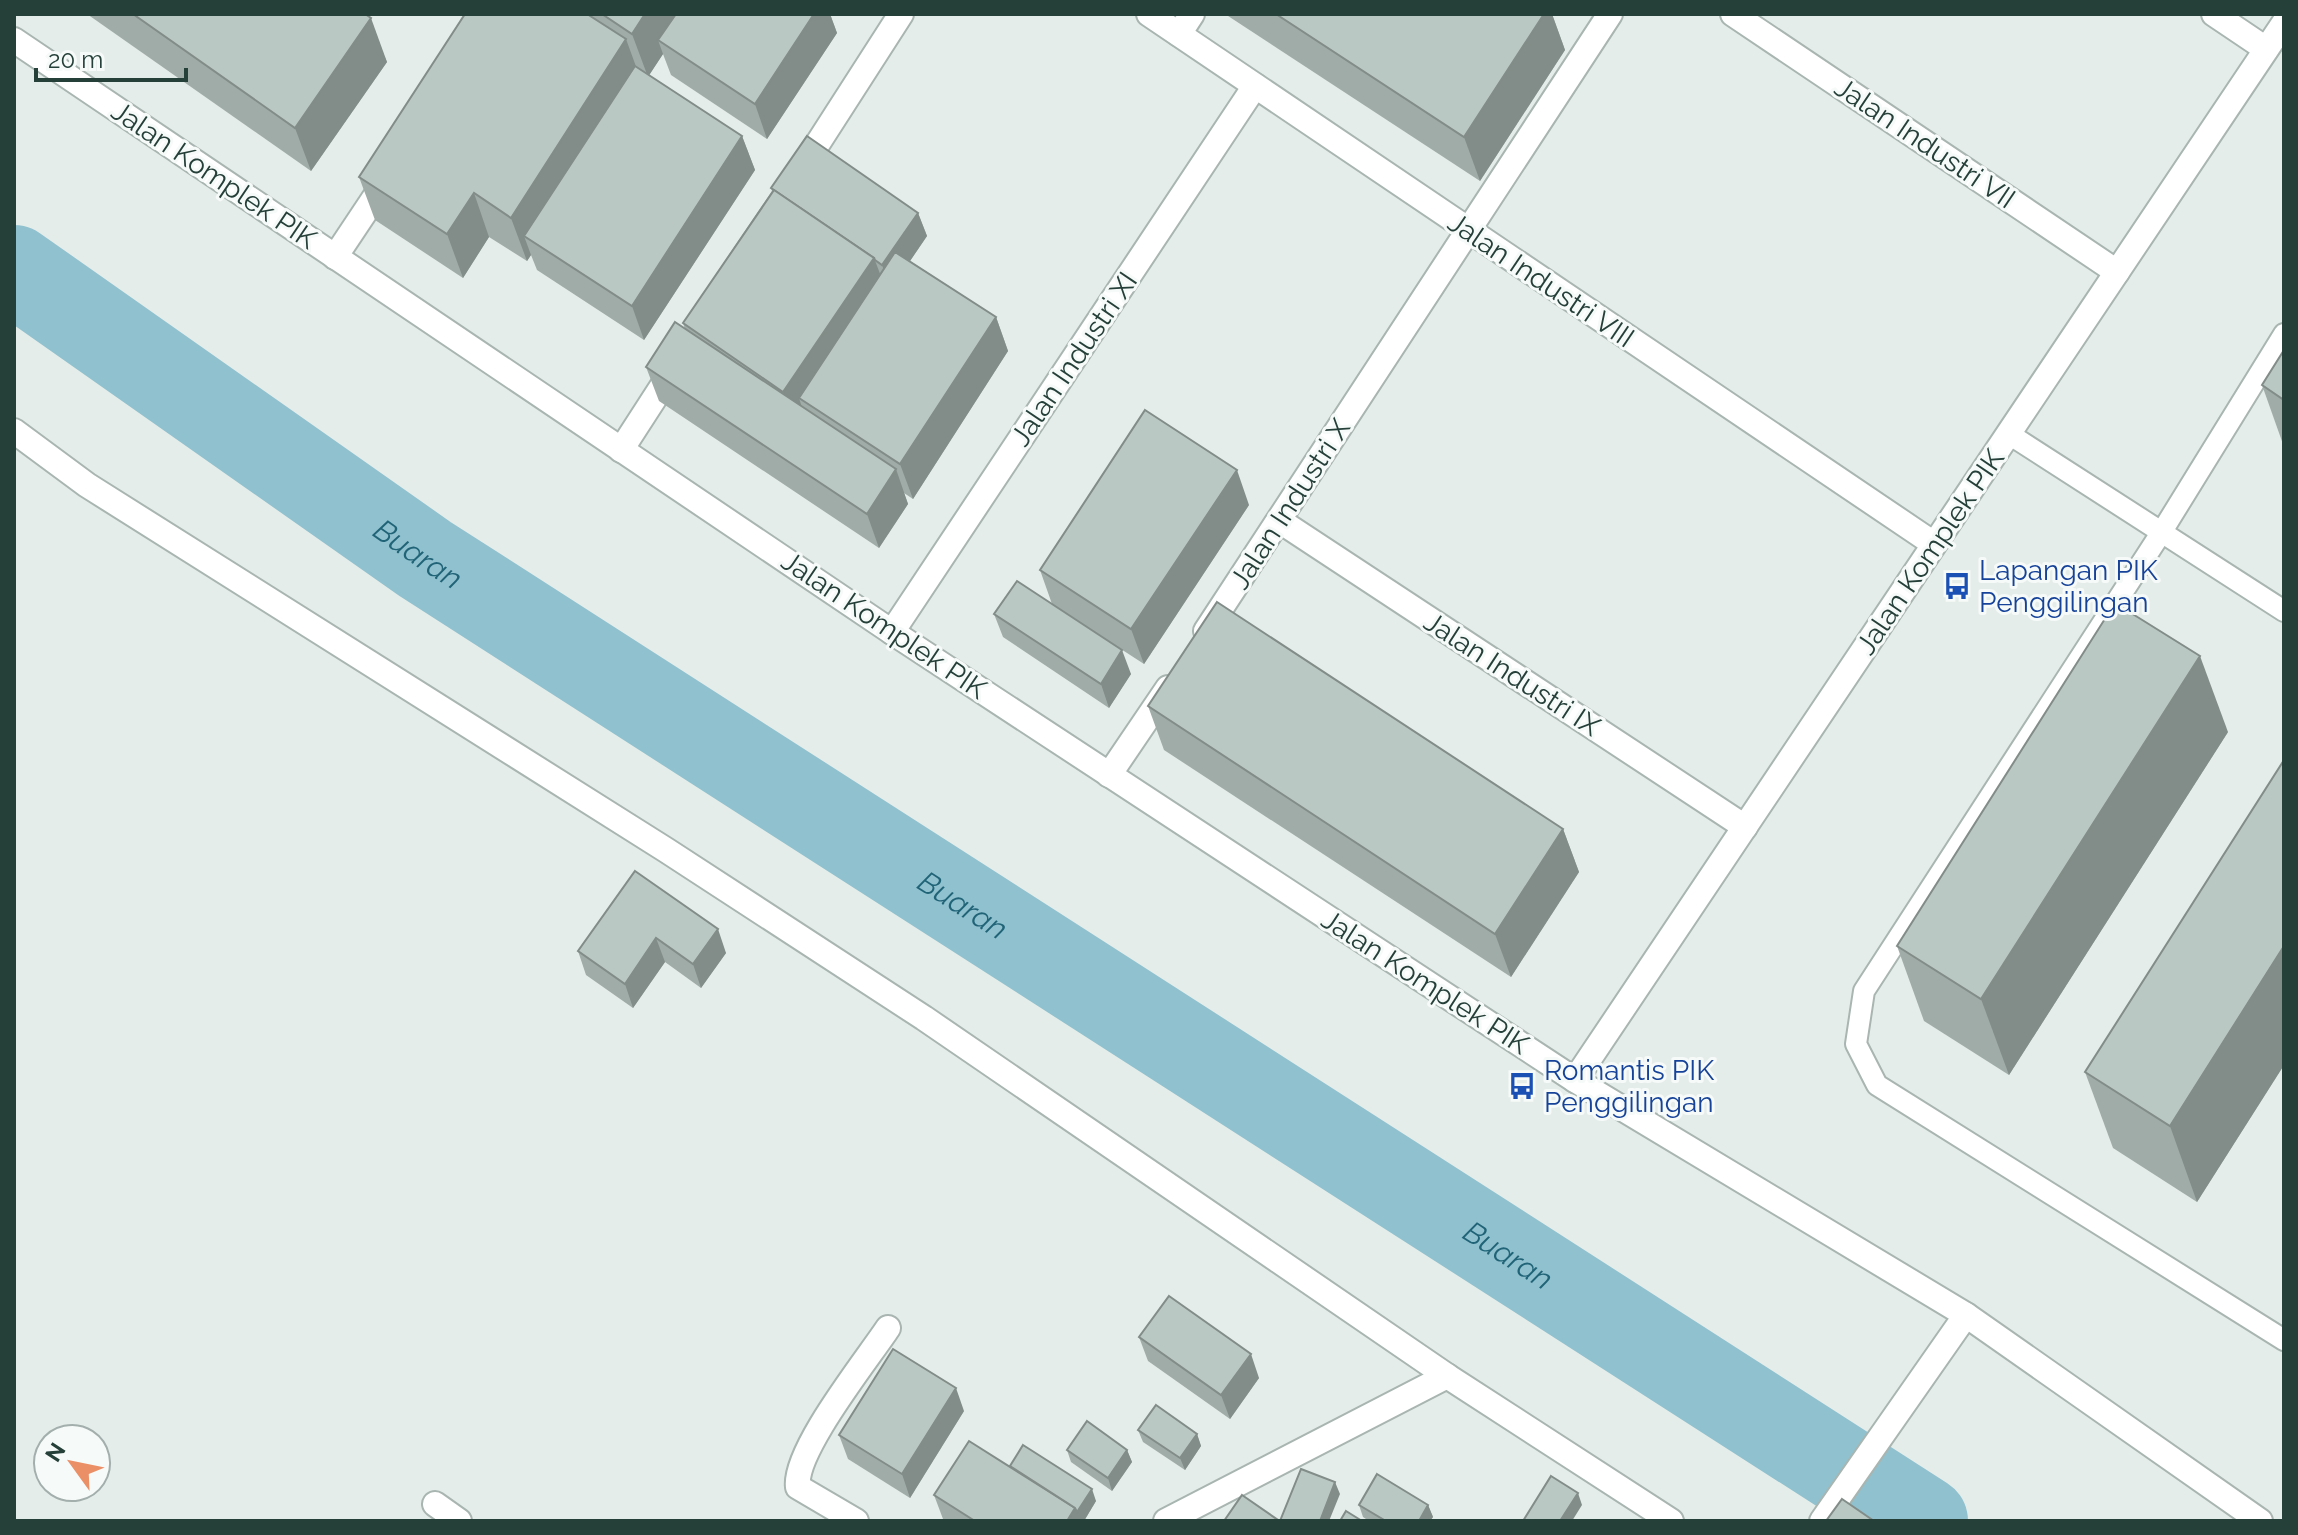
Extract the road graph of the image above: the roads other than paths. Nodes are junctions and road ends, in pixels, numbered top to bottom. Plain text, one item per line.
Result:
1 (901, 14) edge
2 (1149, 14) edge
3 (1610, 14) edge
4 (1733, 14) edge
5 (2214, 14) edge
6 (2284, 23) edge
7 (1186, 24) edge
8 (14, 40) edge
9 (2266, 49) junction
10 (1255, 86) junction
11 (404, 154) edge
12 (791, 186) edge
13 (1468, 231) junction
14 (335, 257) junction
15 (2117, 272) junction
16 (2284, 334) edge
17 (689, 344) edge
18 (14, 431) edge
19 (2009, 434) junction
20 (621, 450) junction
21 (1280, 521) junction
22 (2161, 533) junction
23 (1934, 544) junction
24 (2284, 611) edge
25 (892, 632) junction
26 (1195, 648) edge
27 (1178, 673) edge
28 (1109, 775) junction
29 (1745, 827) junction
30 (1575, 1080) junction
31 (1960, 1324) junction
32 (888, 1328) dead end
33 (2284, 1340) edge
34 (1447, 1376) junction
35 (435, 1504) dead end
36 (459, 1521) edge
37 (856, 1521) edge
38 (1166, 1521) edge
39 (1671, 1521) edge
40 (1822, 1521) edge
41 (2260, 1521) edge

1 - 12 street
2 - 7 street, Jalan Industri VIII
3 - 13 street, Jalan Industri X
4 - 15 street, Jalan Industri VII
5 - 9 street
6 - 9 street, Jalan Komplek PIK
7 - 10 street, Jalan Industri VIII
8 - 14 street, Jalan Komplek PIK
9 - 15 street, Jalan Komplek PIK
10 - 13 street, Jalan Industri VIII
10 - 25 street, Jalan Industri XI
11 - 14 street, Jalan Komplek PIK
13 - 21 street, Jalan Industri X
13 - 23 street, Jalan Industri VIII
14 - 20 street, Jalan Komplek PIK
15 - 19 street, Jalan Komplek PIK
16 - 22 lane
17 - 20 street
18 - 34 street
19 - 22 lane
19 - 23 street, Jalan Komplek PIK
20 - 25 street, Jalan Komplek PIK
21 - 26 street, Jalan Industri X
21 - 29 street, Jalan Industri IX
22 - 24 lane
22 - 33 lane
23 - 29 street, Jalan Komplek PIK
25 - 28 street, Jalan Komplek PIK
27 - 28 street
28 - 30 street, Jalan Komplek PIK
29 - 30 street, Jalan Komplek PIK
30 - 31 street
31 - 40 street
31 - 41 street
32 - 37 street
34 - 38 street
34 - 39 street
35 - 36 street

